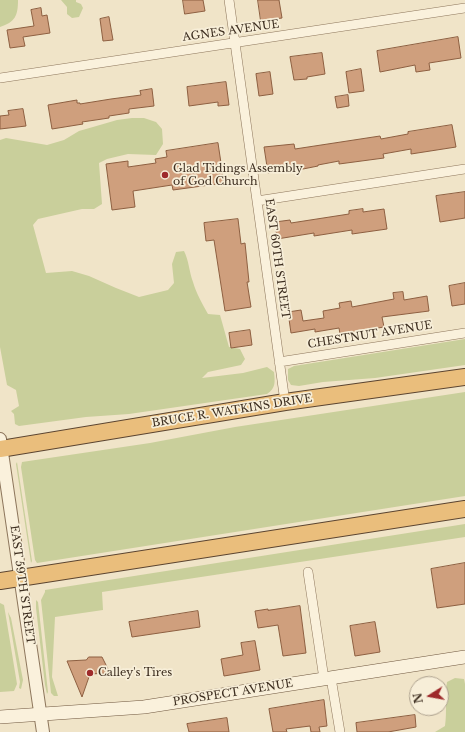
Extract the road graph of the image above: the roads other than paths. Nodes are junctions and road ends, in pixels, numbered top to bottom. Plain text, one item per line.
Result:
1 (229, 0) edge
2 (465, 8) edge
3 (235, 43) junction
4 (0, 78) edge
5 (465, 169) edge
6 (257, 201) junction
7 (465, 333) edge
8 (279, 362) junction
9 (465, 377) edge
10 (285, 402) junction
11 (0, 445) edge
12 (465, 509) edge
13 (308, 572) dead end
14 (21, 578) junction
15 (0, 581) edge
16 (465, 657) edge
17 (328, 678) junction
18 (40, 714) junction
19 (0, 717) edge
20 (43, 732) edge
21 (340, 732) edge

1 - 3 street, EAST 60TH STREET
2 - 3 street, AGNES AVENUE
3 - 4 street, AGNES AVENUE
3 - 6 street, EAST 60TH STREET
5 - 6 street
6 - 8 street, EAST 60TH STREET
7 - 8 street, CHESTNUT AVENUE
8 - 10 street, EAST 60TH STREET
9 - 10 highway, BRUCE R. WATKINS DRIVE
10 - 11 highway, BRUCE R. WATKINS DRIVE
11 - 14 street, EAST 59TH STREET
12 - 14 highway
13 - 17 street
14 - 15 highway
14 - 18 street, EAST 59TH STREET
16 - 17 main road, PROSPECT AVENUE
17 - 18 main road, PROSPECT AVENUE
17 - 21 street
18 - 19 main road, PROSPECT AVENUE
18 - 20 street, EAST 59TH STREET

